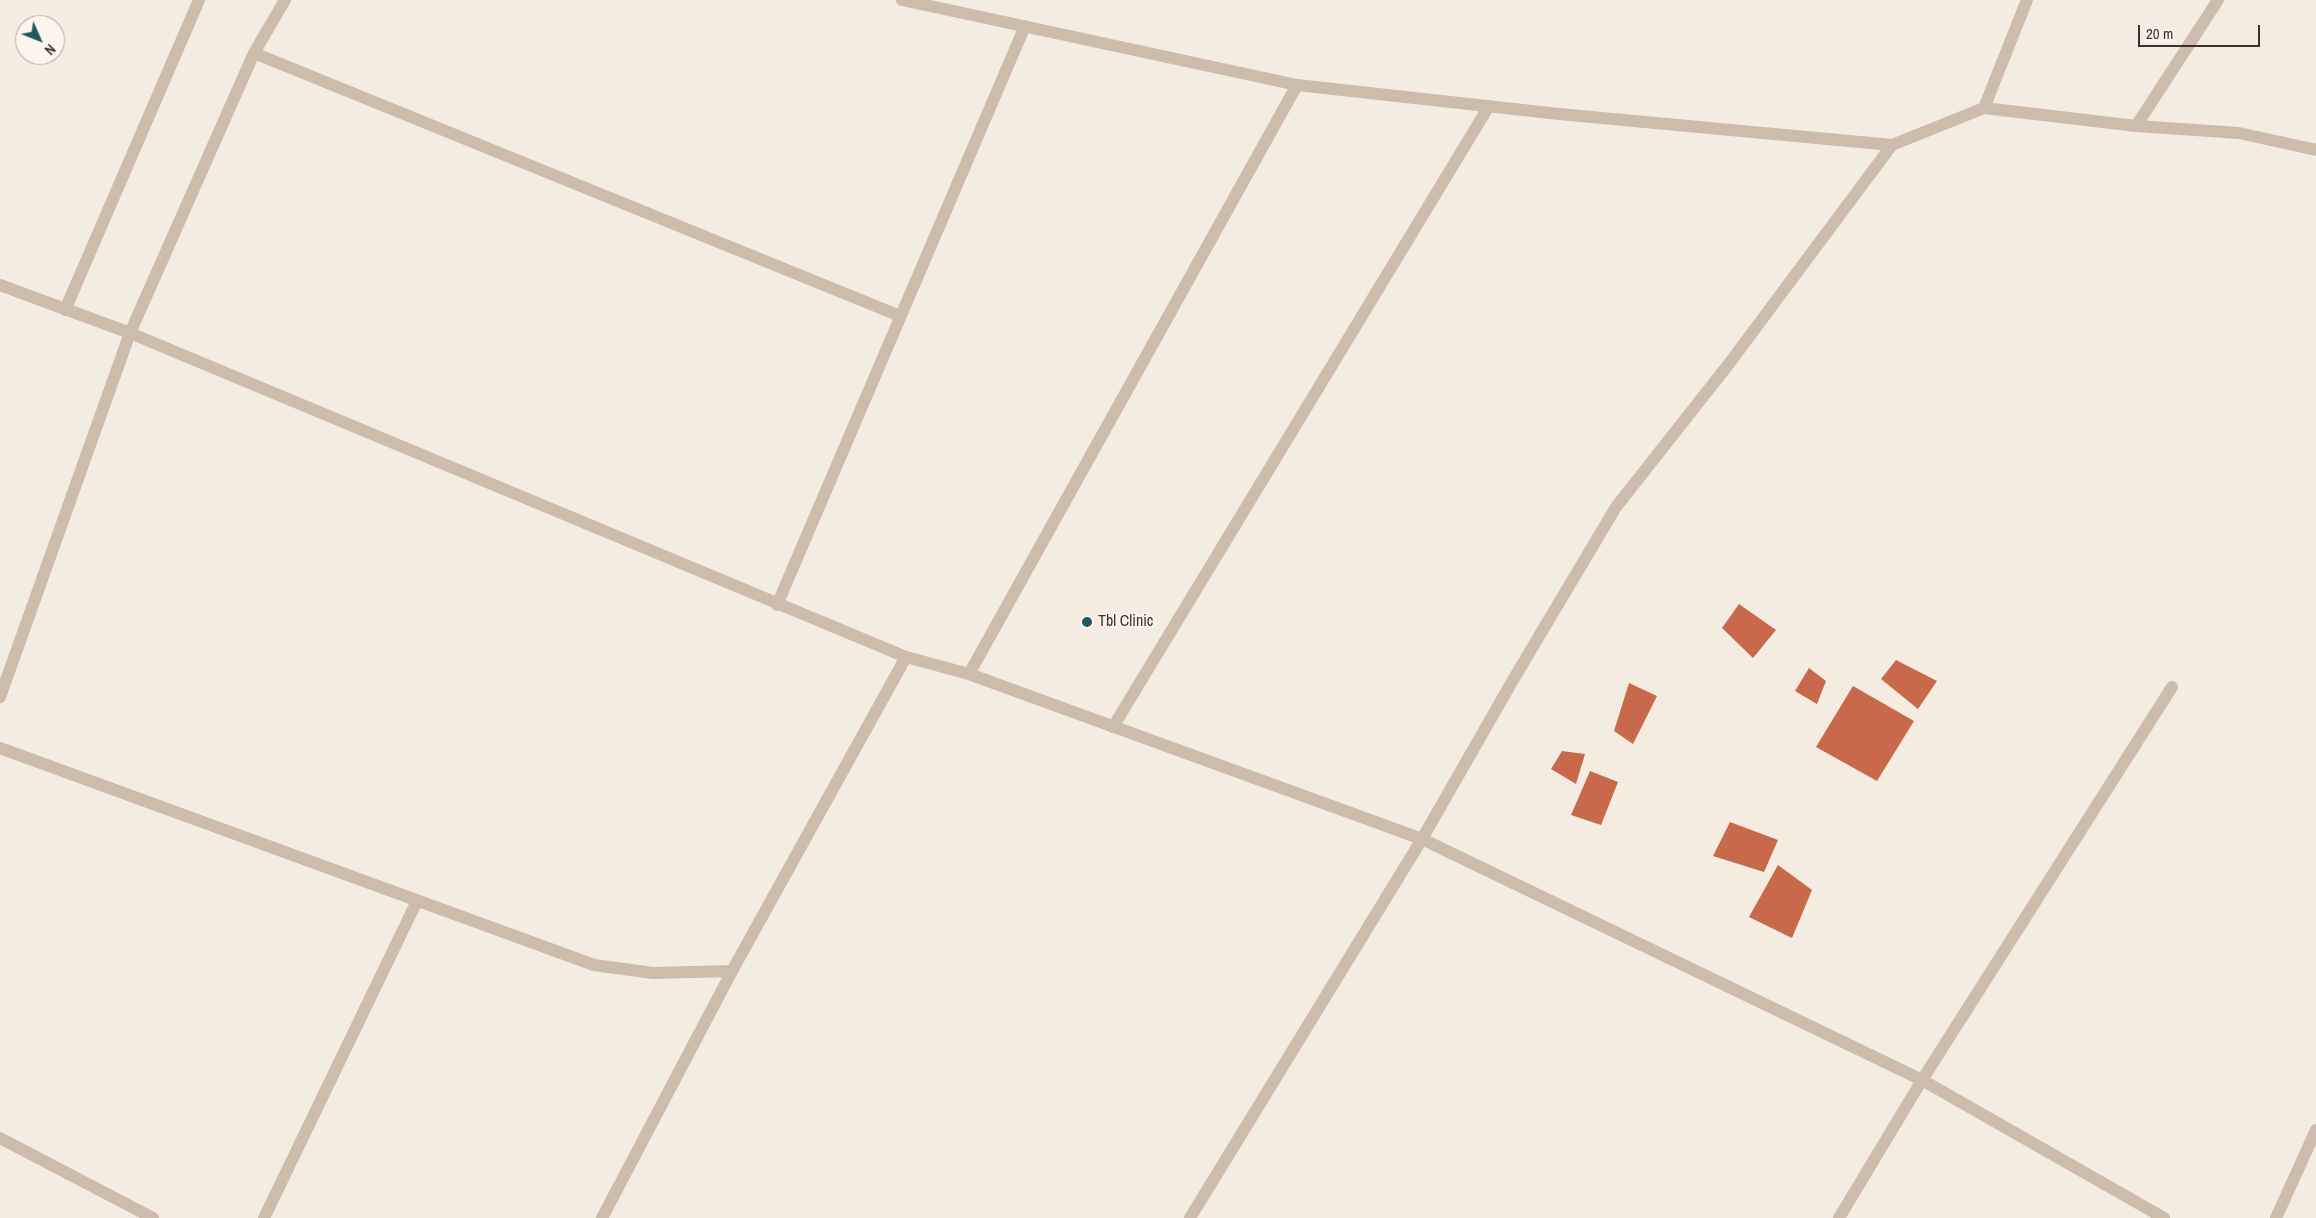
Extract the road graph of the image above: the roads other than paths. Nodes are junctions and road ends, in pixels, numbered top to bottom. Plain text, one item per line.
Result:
1 (199, 0) edge
2 (285, 0) edge
3 (902, 0) edge
4 (2027, 0) edge
5 (2218, 0) edge
6 (1025, 26) junction
7 (254, 54) junction
8 (1297, 85) junction
9 (1489, 106) junction
10 (1984, 108) junction
11 (2136, 126) junction
12 (1892, 145) junction
13 (2316, 150) edge
14 (0, 285) edge
15 (66, 310) junction
16 (900, 316) junction
17 (130, 333) junction
18 (777, 605) junction
19 (906, 657) junction
20 (969, 674) junction
21 (2172, 687) dead end
22 (0, 697) edge
23 (1113, 727) junction
24 (0, 748) edge
25 (1422, 839) junction
26 (418, 901) junction
27 (732, 971) junction
28 (1922, 1080) junction
29 (2316, 1130) edge
30 (0, 1138) edge
31 (153, 1218) edge
32 (264, 1218) edge
33 (602, 1218) edge
34 (1190, 1218) edge
35 (1839, 1218) edge
36 (2164, 1218) edge
37 (2276, 1218) edge

1 - 15 street
2 - 7 street
3 - 6 street
4 - 10 street
5 - 11 street
6 - 8 street
6 - 16 street
7 - 16 street
7 - 17 street
8 - 9 street
8 - 20 street
9 - 12 street
9 - 23 street
10 - 11 street
10 - 12 street
11 - 13 street
12 - 25 street
14 - 15 street
15 - 17 street
16 - 18 street
17 - 18 street
17 - 22 street
18 - 19 street
19 - 20 street
19 - 27 street
20 - 23 street
21 - 28 street
23 - 25 street
24 - 26 street
25 - 28 street
25 - 34 street
26 - 27 street
26 - 32 street
27 - 33 street
28 - 35 street
28 - 36 street
29 - 37 street
30 - 31 street

